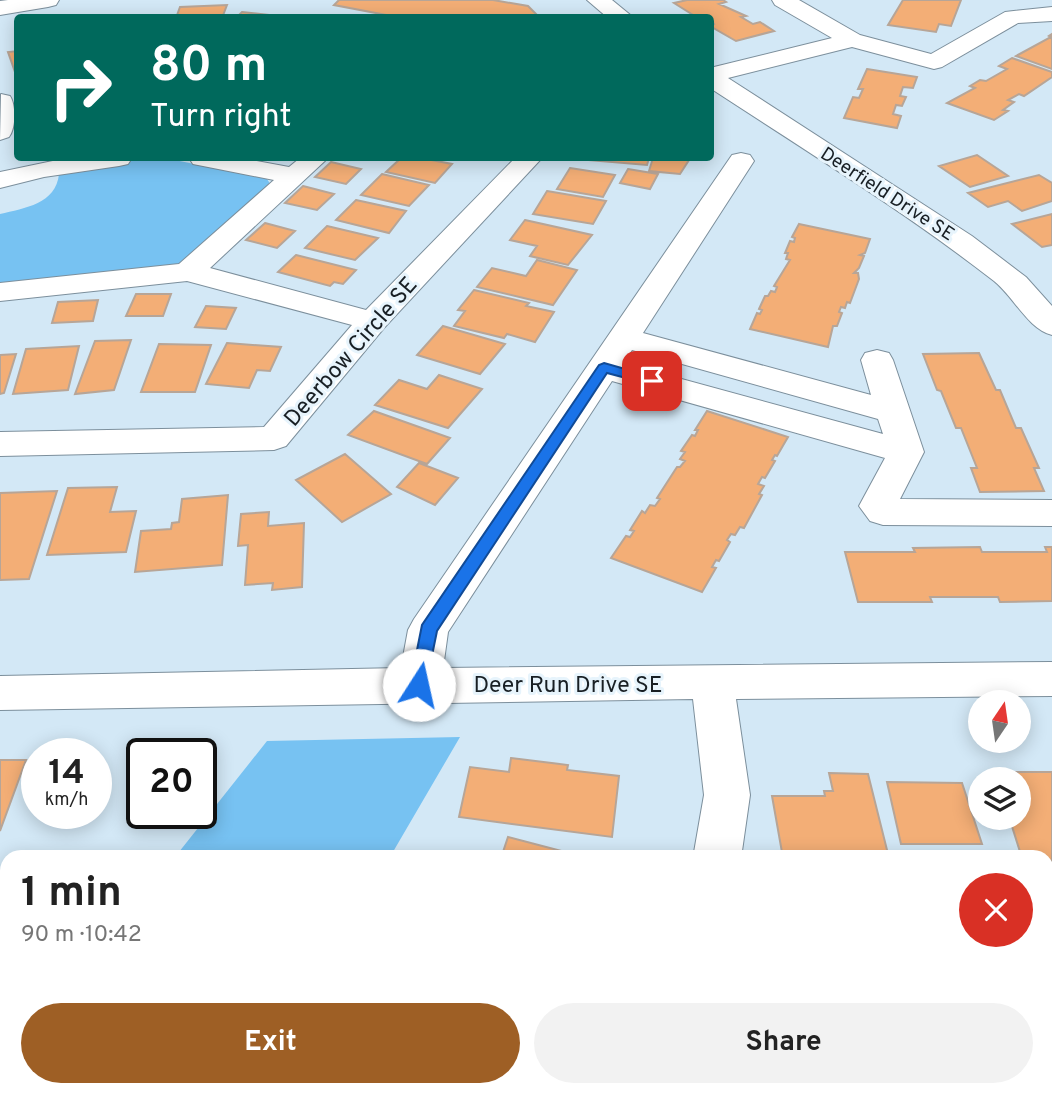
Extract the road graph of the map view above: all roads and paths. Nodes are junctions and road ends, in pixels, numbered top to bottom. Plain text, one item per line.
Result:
1 (48, 0) edge
2 (598, 0) edge
3 (783, 0) edge
4 (0, 8) edge
5 (617, 14) edge
6 (1052, 14) edge
7 (852, 40) junction
8 (714, 75) edge
9 (714, 79) edge
10 (6, 100) edge
11 (0, 132) edge
12 (99, 161) edge
13 (236, 161) edge
14 (526, 161) edge
15 (741, 161) dead end
16 (305, 167) edge
17 (0, 180) edge
18 (188, 272) junction
19 (0, 292) edge
20 (373, 321) junction
21 (1052, 325) edge
22 (624, 337) junction
23 (877, 360) dead end
24 (604, 368) junction
25 (893, 412) junction
26 (0, 444) edge
27 (906, 452) junction
28 (1052, 513) edge
29 (1052, 679) edge
30 (713, 684) junction
31 (419, 685) junction
32 (0, 693) edge
33 (718, 850) edge

1 - 4 street
2 - 5 street
3 - 7 street
6 - 7 street
7 - 8 street
9 - 21 street, Deerfield Drive SE
10 - 11 street
12 - 17 street
13 - 16 street
14 - 20 street, Deerbow Circle SE
15 - 22 street
16 - 18 street
18 - 19 street
18 - 20 street
20 - 26 street, Deerbow Circle SE
22 - 24 street
22 - 25 street
23 - 25 street
24 - 27 street
24 - 31 street
25 - 27 street
27 - 28 street
29 - 30 street, Deer Run Drive SE
30 - 31 street, Deer Run Drive SE
30 - 33 street
31 - 32 street, Deer Run Drive SE

